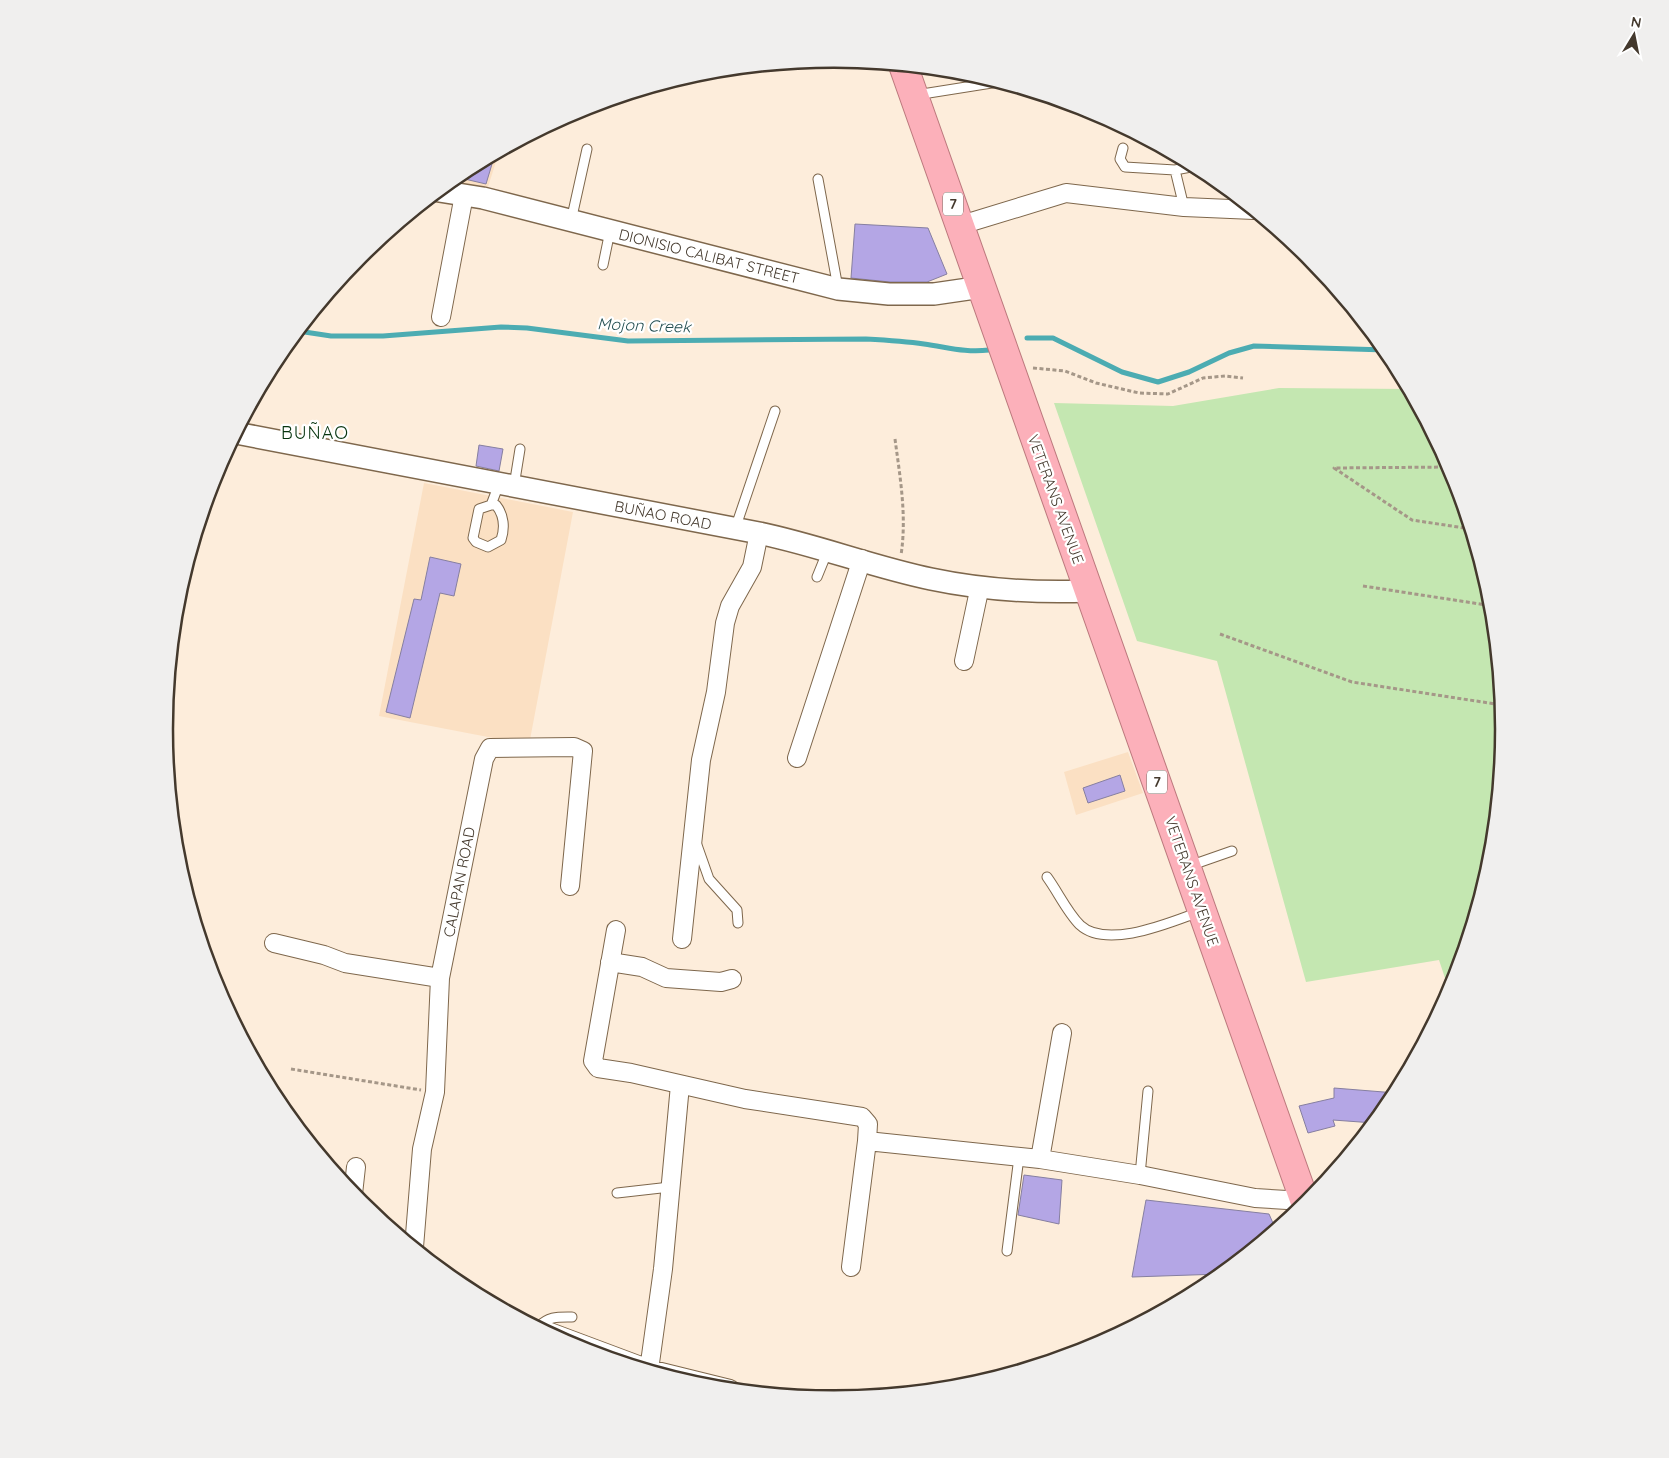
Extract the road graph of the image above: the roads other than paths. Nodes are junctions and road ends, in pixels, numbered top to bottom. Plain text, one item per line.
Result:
1 (905, 72) edge
2 (983, 85) edge
3 (914, 96) junction
4 (1123, 148) dead end
5 (587, 149) dead end
6 (1185, 168) edge
7 (1175, 170) junction
8 (818, 180) dead end
9 (448, 192) edge
10 (464, 195) junction
11 (1184, 207) junction
12 (1244, 210) edge
13 (571, 221) junction
14 (961, 225) junction
15 (610, 231) junction
16 (603, 265) dead end
17 (982, 287) junction
18 (838, 289) junction
19 (441, 317) dead end
20 (775, 411) dead end
21 (242, 434) edge
22 (520, 449) dead end
23 (507, 485) junction
24 (491, 505) junction
25 (735, 529) junction
26 (759, 533) junction
27 (828, 550) junction
28 (862, 559) junction
29 (817, 577) dead end
30 (980, 586) junction
31 (1090, 591) junction
32 (964, 661) dead end
33 (797, 758) dead end
34 (693, 833) junction
35 (1232, 850) dead end
36 (1187, 867) junction
37 (1047, 877) dead end
38 (570, 886) dead end
39 (1202, 911) junction
40 (738, 923) dead end
41 (616, 930) dead end
42 (682, 939) dead end
43 (274, 943) dead end
44 (610, 962) junction
45 (440, 978) junction
46 (732, 979) dead end
47 (1062, 1033) dead end
48 (680, 1085) junction
49 (1148, 1091) dead end
50 (867, 1141) junction
51 (1019, 1157) junction
52 (1040, 1159) junction
53 (356, 1167) dead end
54 (1140, 1175) junction
55 (354, 1183) edge
56 (670, 1187) junction
57 (617, 1193) dead end
58 (1303, 1196) edge
59 (1296, 1202) edge
60 (415, 1240) edge
61 (1007, 1251) dead end
62 (851, 1267) dead end
63 (572, 1317) dead end
64 (543, 1322) edge
65 (650, 1364) edge

1 - 3 highway, 7
2 - 3 lane
3 - 14 highway, 7
4 - 7 lane
5 - 13 lane
6 - 7 lane
7 - 11 lane
8 - 18 lane
9 - 10 street, DIONISIO CALIBAT STREET
10 - 13 street, DIONISIO CALIBAT STREET
10 - 19 street
11 - 12 street
11 - 14 street
13 - 15 street, DIONISIO CALIBAT STREET
14 - 17 highway, 7
15 - 16 lane
15 - 18 street, DIONISIO CALIBAT STREET
17 - 18 street, DIONISIO CALIBAT STREET
17 - 31 highway, VETERANS AVENUE / 7
20 - 25 lane
21 - 23 street, BUÑAO ROAD
22 - 23 lane
23 - 24 lane
23 - 25 street, BUÑAO ROAD
24 - 24 lane
25 - 26 street, BUÑAO ROAD
26 - 27 street, BUÑAO ROAD
26 - 34 street
27 - 28 street, BUÑAO ROAD
27 - 29 lane
28 - 30 street, BUÑAO ROAD
28 - 33 street
30 - 31 street, BUÑAO ROAD
30 - 32 street
31 - 36 highway, VETERANS AVENUE / 7
34 - 40 lane
34 - 42 street
35 - 36 lane
36 - 39 highway, VETERANS AVENUE / 7
37 - 39 lane
38 - 45 street, CALAPAN ROAD
39 - 58 highway, VETERANS AVENUE / 7
41 - 44 street
43 - 45 street
44 - 46 street
44 - 48 street
45 - 60 street, CALAPAN ROAD
47 - 52 street
48 - 50 street
48 - 56 street
49 - 54 lane
50 - 51 street
50 - 62 street
51 - 52 street
51 - 61 lane
52 - 54 street
53 - 55 street
54 - 59 street
56 - 57 lane
56 - 65 street
63 - 64 lane

